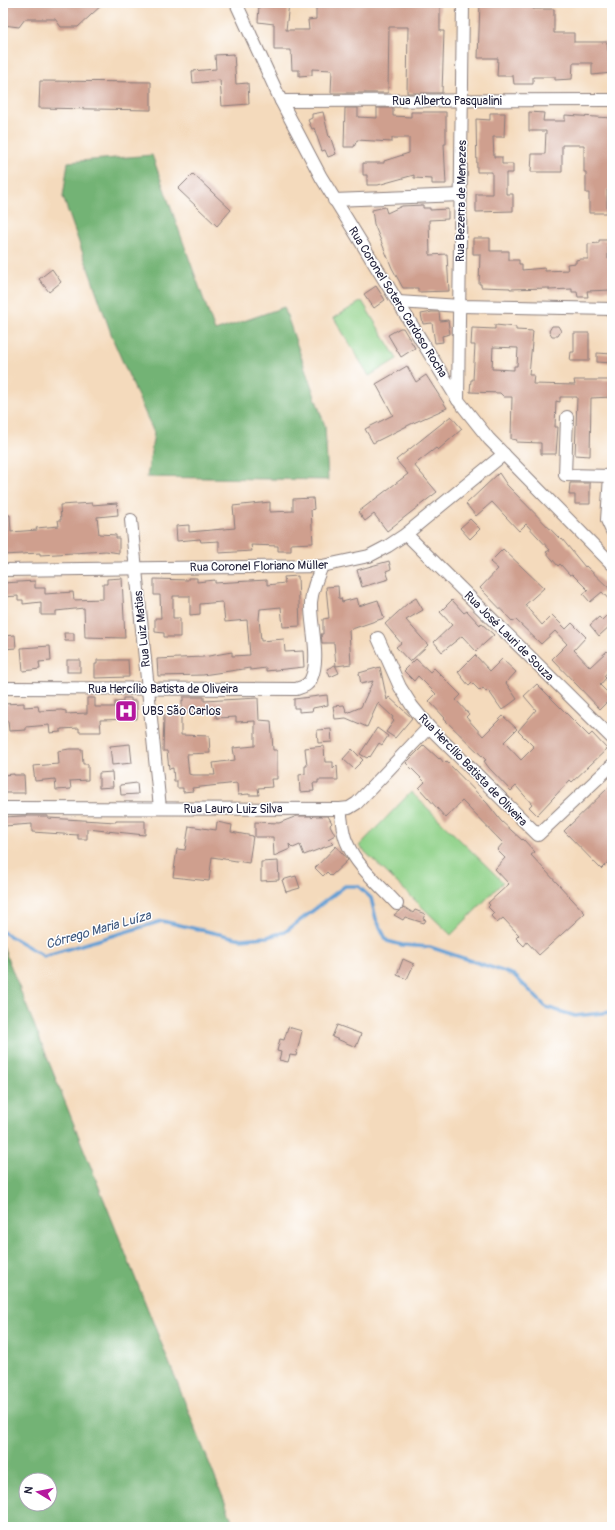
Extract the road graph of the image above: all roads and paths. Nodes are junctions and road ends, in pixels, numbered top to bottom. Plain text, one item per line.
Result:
1 (236, 3) edge
2 (463, 3) edge
3 (612, 100) edge
4 (281, 101) junction
5 (462, 101) junction
6 (461, 195) junction
7 (334, 200) junction
8 (398, 302) junction
9 (460, 306) junction
10 (612, 309) edge
11 (458, 400) junction
12 (567, 417) dead end
13 (504, 454) junction
14 (611, 476) edge
15 (131, 520) dead end
16 (612, 531) edge
17 (406, 534) junction
18 (612, 564) edge
19 (322, 566) junction
20 (136, 569) junction
21 (3, 570) edge
22 (378, 638) dead end
23 (3, 688) edge
24 (148, 689) junction
25 (429, 727) junction
26 (612, 738) edge
27 (612, 765) edge
28 (3, 808) edge
29 (160, 808) junction
30 (340, 809) junction
31 (397, 904) dead end

1 - 4 street, Rua Coronel Sotero Cardoso Rocha
2 - 5 street, Rua Bezerra de Menezes
3 - 5 street, Rua Alberto Pasqualini
4 - 5 street, Rua Alberto Pasqualini
4 - 7 street, Rua Coronel Sotero Cardoso Rocha
5 - 6 street, Rua Bezerra de Menezes
6 - 7 street
6 - 9 street, Rua Bezerra de Menezes
7 - 8 street, Rua Coronel Sotero Cardoso Rocha
8 - 9 street
8 - 11 street, Rua Coronel Sotero Cardoso Rocha
9 - 10 street
9 - 11 street, Rua Bezerra de Menezes
11 - 13 street, Rua Coronel Sotero Cardoso Rocha
12 - 14 street
13 - 17 street, Rua Coronel Floriano Müller
13 - 18 street, Rua Coronel Sotero Cardoso Rocha
14 - 16 street
15 - 20 street, Rua Luiz Matias
17 - 19 street, Rua Coronel Floriano Müller
17 - 26 street, Rua José Lauri de Souza
19 - 20 street, Rua Coronel Floriano Müller
19 - 24 street, Rua Hercílio Batista de Oliveira
20 - 21 street, Rua Coronel Floriano Müller
20 - 24 street, Rua Luiz Matias
22 - 25 street, Rua Hercílio Batista de Oliveira
23 - 24 street, Rua Hercílio Batista de Oliveira
24 - 29 street, Rua Luiz Matias
25 - 27 street, Rua Hercílio Batista de Oliveira
25 - 30 street, Rua Lauro Luiz Silva
28 - 29 street, Rua Lauro Luiz Silva
29 - 30 street, Rua Lauro Luiz Silva
30 - 31 street

